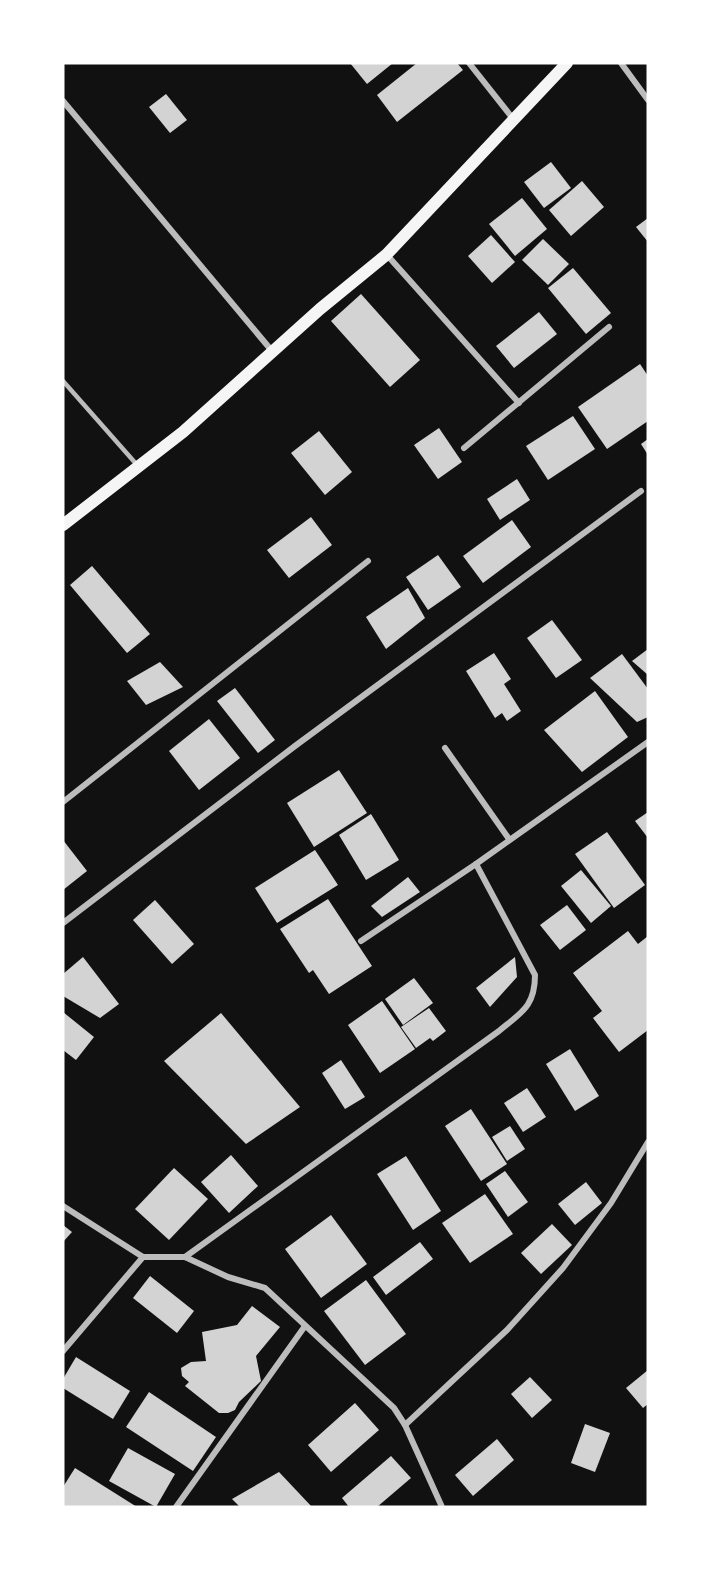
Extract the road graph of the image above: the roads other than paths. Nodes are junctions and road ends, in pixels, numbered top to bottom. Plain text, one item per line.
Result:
1 (469, 63) edge
2 (567, 63) edge
3 (621, 63) edge
4 (648, 100) edge
5 (63, 101) edge
6 (514, 120) junction
7 (386, 255) junction
8 (609, 327) dead end
9 (272, 351) junction
10 (63, 381) edge
11 (519, 403) junction
12 (464, 448) dead end
13 (138, 466) junction
14 (641, 491) dead end
15 (63, 525) edge
16 (368, 561) dead end
17 (648, 742) edge
18 (445, 748) dead end
19 (63, 802) edge
20 (509, 840) junction
21 (476, 864) junction
22 (63, 923) edge
23 (361, 941) dead end
24 (648, 1142) edge
25 (63, 1206) edge
26 (143, 1257) junction
27 (185, 1257) junction
28 (305, 1326) junction
29 (63, 1351) edge
30 (405, 1425) junction
31 (176, 1507) edge
32 (442, 1507) edge

1 - 6 street
2 - 6 main road
3 - 4 street
5 - 9 street
6 - 7 main road
7 - 9 main road
7 - 11 street
8 - 11 street
9 - 13 main road
10 - 13 lane
11 - 12 street
13 - 15 main road
14 - 22 street
16 - 19 street
17 - 20 street
18 - 20 street
20 - 21 street
21 - 23 street
21 - 27 street
24 - 30 street
25 - 26 street
26 - 27 street
26 - 29 street
27 - 28 street
28 - 30 street
28 - 31 street
30 - 32 street

